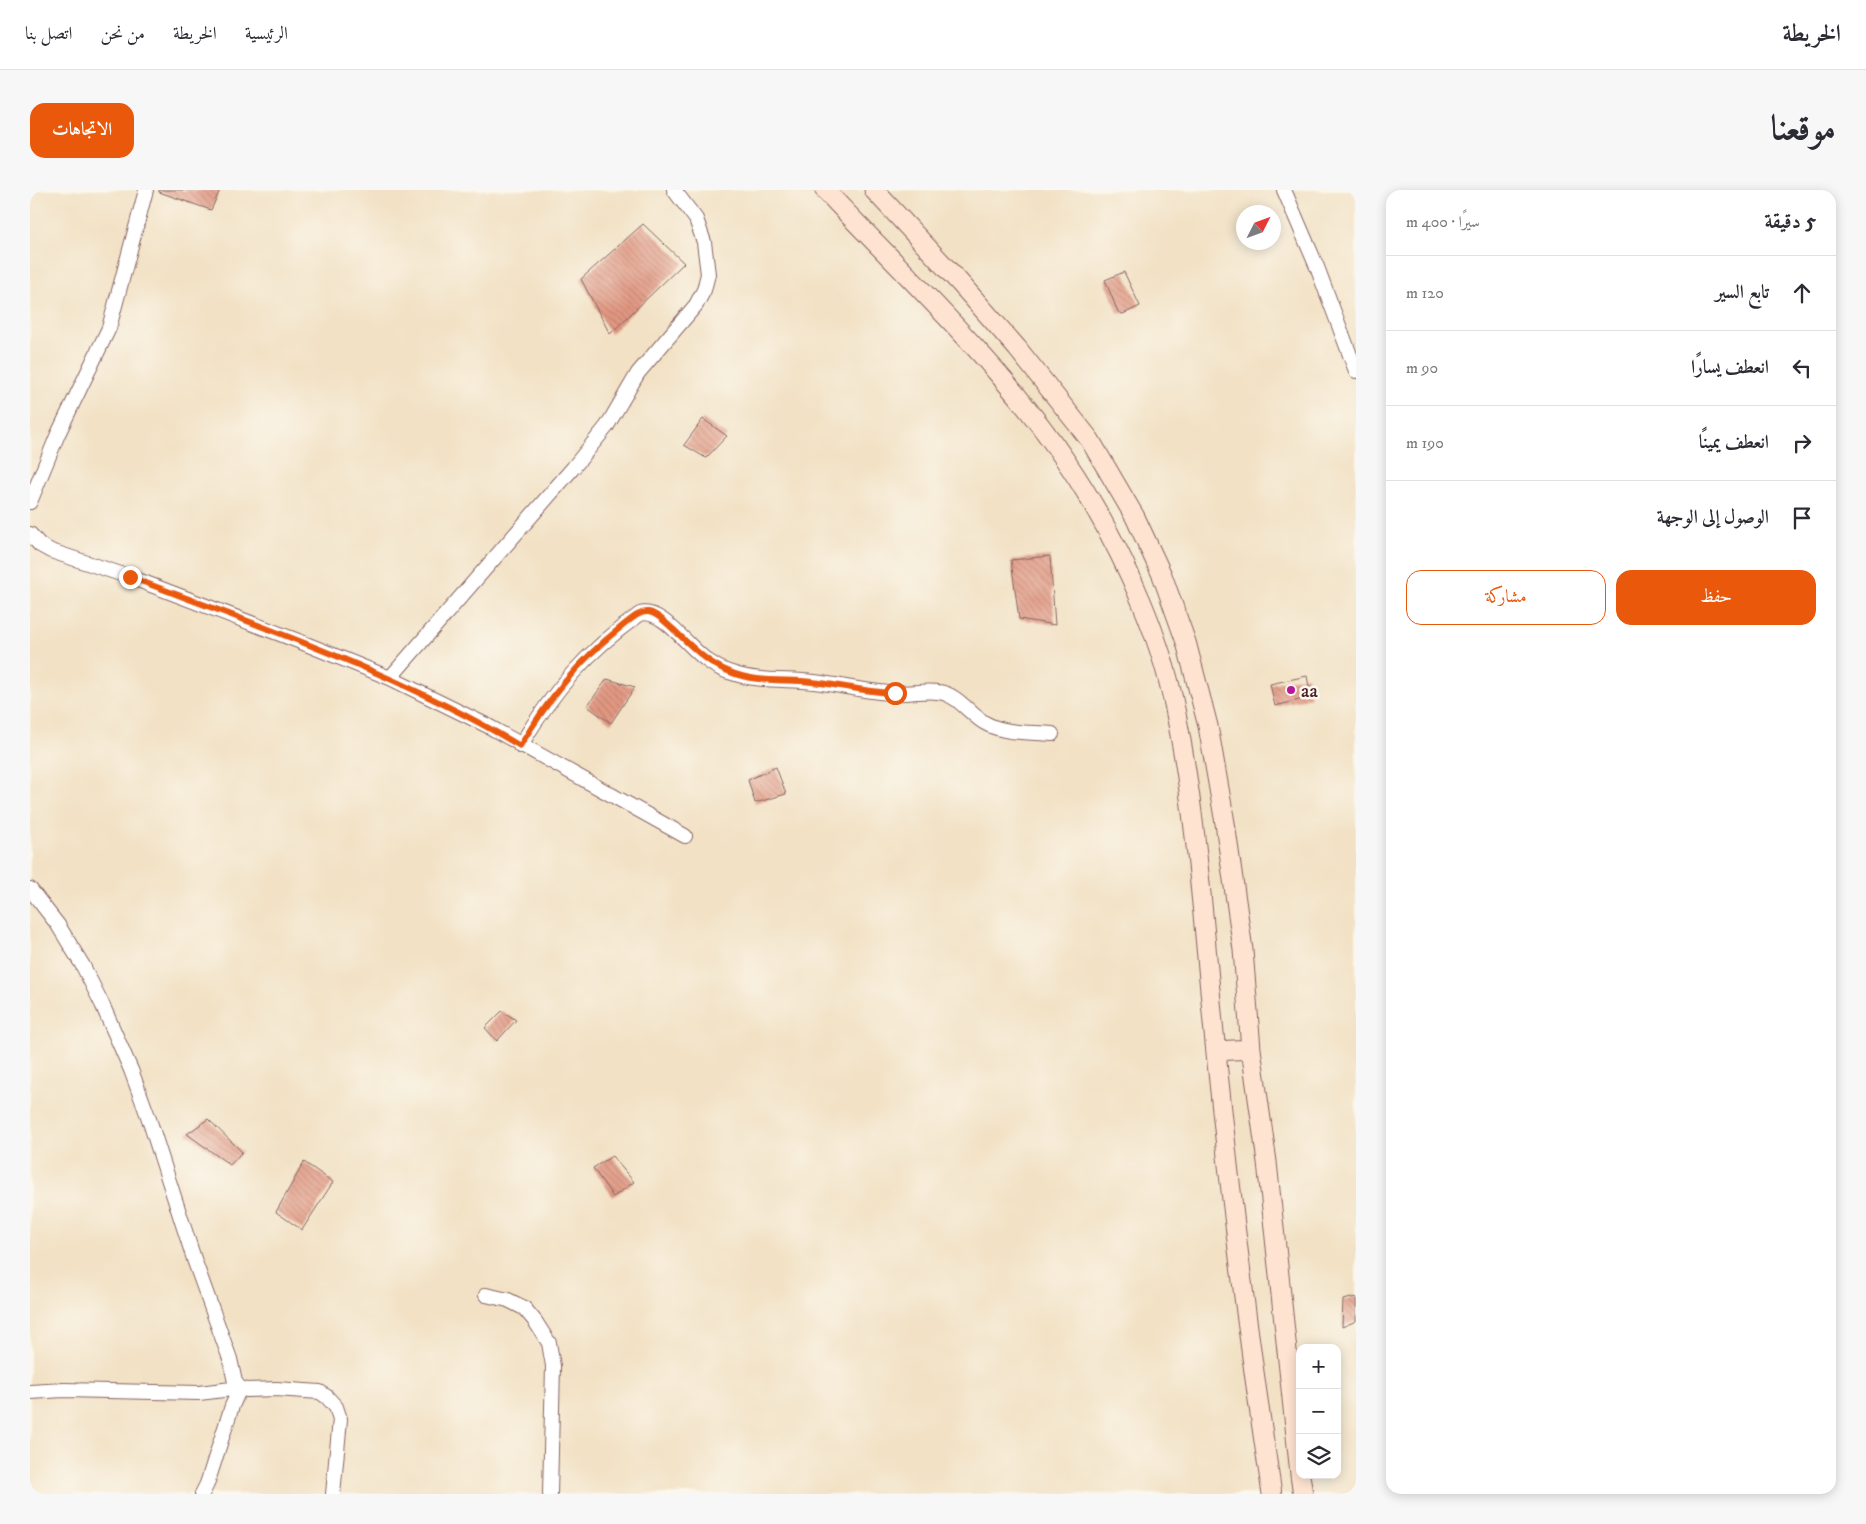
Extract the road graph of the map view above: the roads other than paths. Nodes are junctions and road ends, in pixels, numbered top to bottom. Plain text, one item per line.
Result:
1 (146, 190) edge
2 (674, 190) edge
3 (825, 190) edge
4 (874, 190) edge
5 (1284, 190) edge
6 (1356, 371) edge
7 (30, 502) edge
8 (30, 534) edge
9 (390, 678) junction
10 (1052, 734) dead end
11 (520, 746) junction
12 (685, 836) dead end
13 (30, 888) edge
14 (35, 904) edge
15 (1251, 1049) junction
16 (1216, 1051) junction
17 (486, 1295) dead end
18 (240, 1388) junction
19 (30, 1392) edge
20 (1296, 1437) edge
21 (1301, 1479) edge
22 (202, 1494) edge
23 (333, 1494) edge
24 (550, 1494) edge
25 (1272, 1494) edge
26 (1303, 1494) edge

1 - 7 street
2 - 9 street
3 - 16 main road
4 - 15 main road
5 - 6 street
8 - 9 street
9 - 11 street
10 - 11 street
11 - 12 street
13 - 14 street
14 - 18 street
15 - 16 main road
15 - 20 main road
16 - 25 main road
17 - 24 street
18 - 19 street
18 - 22 street
18 - 23 street
21 - 26 main road

